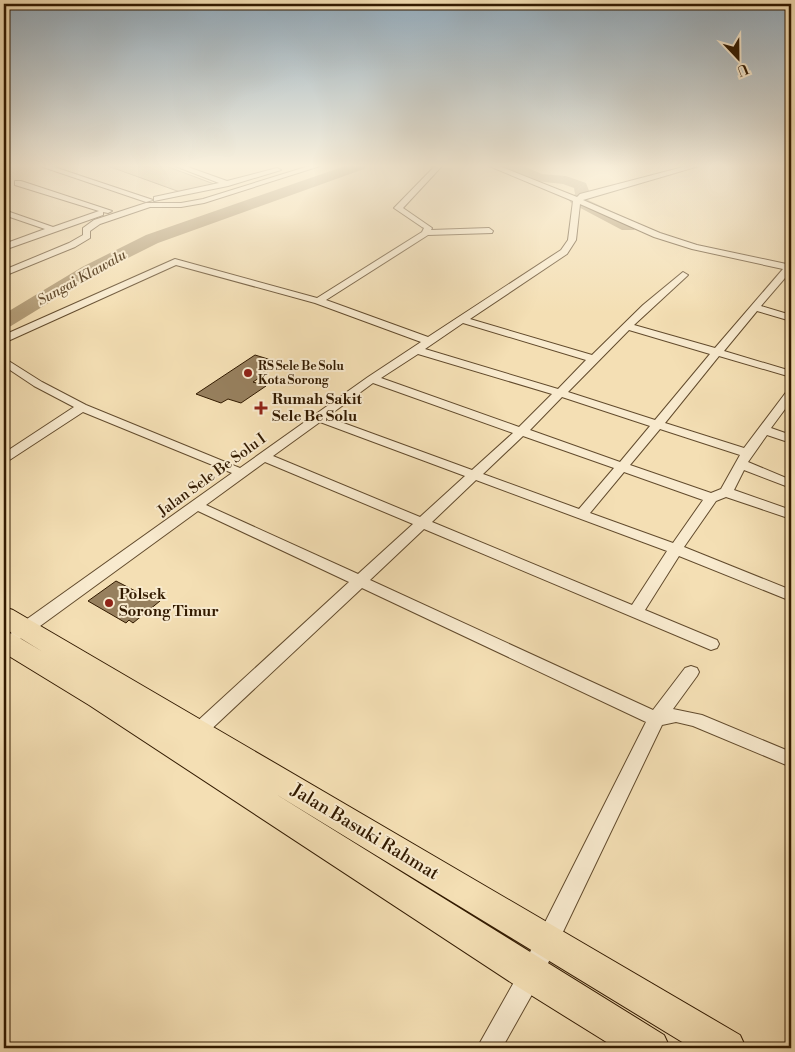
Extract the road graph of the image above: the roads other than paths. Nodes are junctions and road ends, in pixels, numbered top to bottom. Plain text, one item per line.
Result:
1 (13, 215) edge
2 (95, 215) edge
3 (116, 215) edge
4 (409, 215) edge
5 (575, 215) edge
6 (610, 215) edge
7 (52, 229) junction
8 (489, 231) dead end
9 (426, 233) junction
10 (4, 247) edge
11 (790, 268) edge
12 (4, 273) edge
13 (683, 275) dead end
14 (318, 301) junction
15 (754, 307) junction
16 (791, 318) edge
17 (464, 320) junction
18 (627, 326) junction
19 (4, 339) edge
20 (428, 341) junction
21 (417, 350) junction
22 (718, 353) junction
23 (594, 358) junction
24 (4, 361) edge
25 (791, 374) edge
26 (372, 379) junction
27 (560, 393) junction
28 (791, 393) edge
29 (82, 408) junction
30 (319, 418) junction
31 (658, 425) junction
32 (764, 430) junction
33 (522, 431) junction
34 (791, 438) edge
35 (264, 457) junction
36 (4, 458) edge
37 (744, 458) junction
38 (622, 468) junction
39 (242, 473) junction
40 (475, 474) junction
41 (791, 484) edge
42 (726, 492) junction
43 (711, 498) junction
44 (198, 506) junction
45 (581, 515) junction
46 (791, 515) edge
47 (421, 523) junction
48 (676, 549) junction
49 (359, 581) junction
50 (791, 596) edge
51 (635, 613) junction
52 (10, 632) edge
53 (711, 644) dead end
54 (691, 672) dead end
55 (656, 719) junction
56 (198, 731) junction
57 (791, 760) edge
58 (546, 941) junction
59 (531, 974) junction
60 (489, 1048) edge
61 (651, 1048) edge
62 (727, 1048) edge

1 - 7 street
2 - 7 street
3 - 12 street
4 - 9 street
5 - 17 street, Jalan Sele Be Solu I
6 - 11 street
7 - 10 street
8 - 9 street
9 - 14 street
11 - 15 street
13 - 18 street
14 - 19 street
14 - 20 street
15 - 16 street
15 - 22 street
17 - 20 street, Jalan Sele Be Solu I
17 - 23 street
18 - 22 street
18 - 23 street
20 - 21 street, Jalan Sele Be Solu I
21 - 26 street, Jalan Sele Be Solu I
21 - 27 street
22 - 25 street
22 - 31 street
23 - 27 street
24 - 29 street
26 - 30 street, Jalan Sele Be Solu I
26 - 33 street
27 - 31 street
27 - 33 street
28 - 32 street
29 - 36 street
29 - 39 street
30 - 35 street, Jalan Sele Be Solu I
30 - 40 street
31 - 37 street
31 - 38 street
32 - 34 street
32 - 37 street
33 - 38 street
33 - 40 street
35 - 39 street, Jalan Sele Be Solu I
35 - 47 street
37 - 41 street
37 - 42 street
38 - 43 street
38 - 45 street
39 - 44 street, Jalan Sele Be Solu I
40 - 45 street
40 - 47 street
42 - 43 street
42 - 46 street
43 - 48 street
44 - 49 street
44 - 52 street, Jalan Sele Be Solu I
45 - 48 street
47 - 49 street
47 - 51 street
48 - 50 street
48 - 51 street
49 - 55 street
49 - 56 street
51 - 53 street
52 - 56 highway, Jalan Basuki Rahmat
52 - 59 highway, Jalan Basuki Rahmat
54 - 55 street
55 - 57 street
55 - 58 street
56 - 58 highway, Jalan Basuki Rahmat
58 - 59 street
58 - 62 highway, Jalan Basuki Rahmat
59 - 60 street
59 - 61 highway, Jalan Basuki Rahmat

